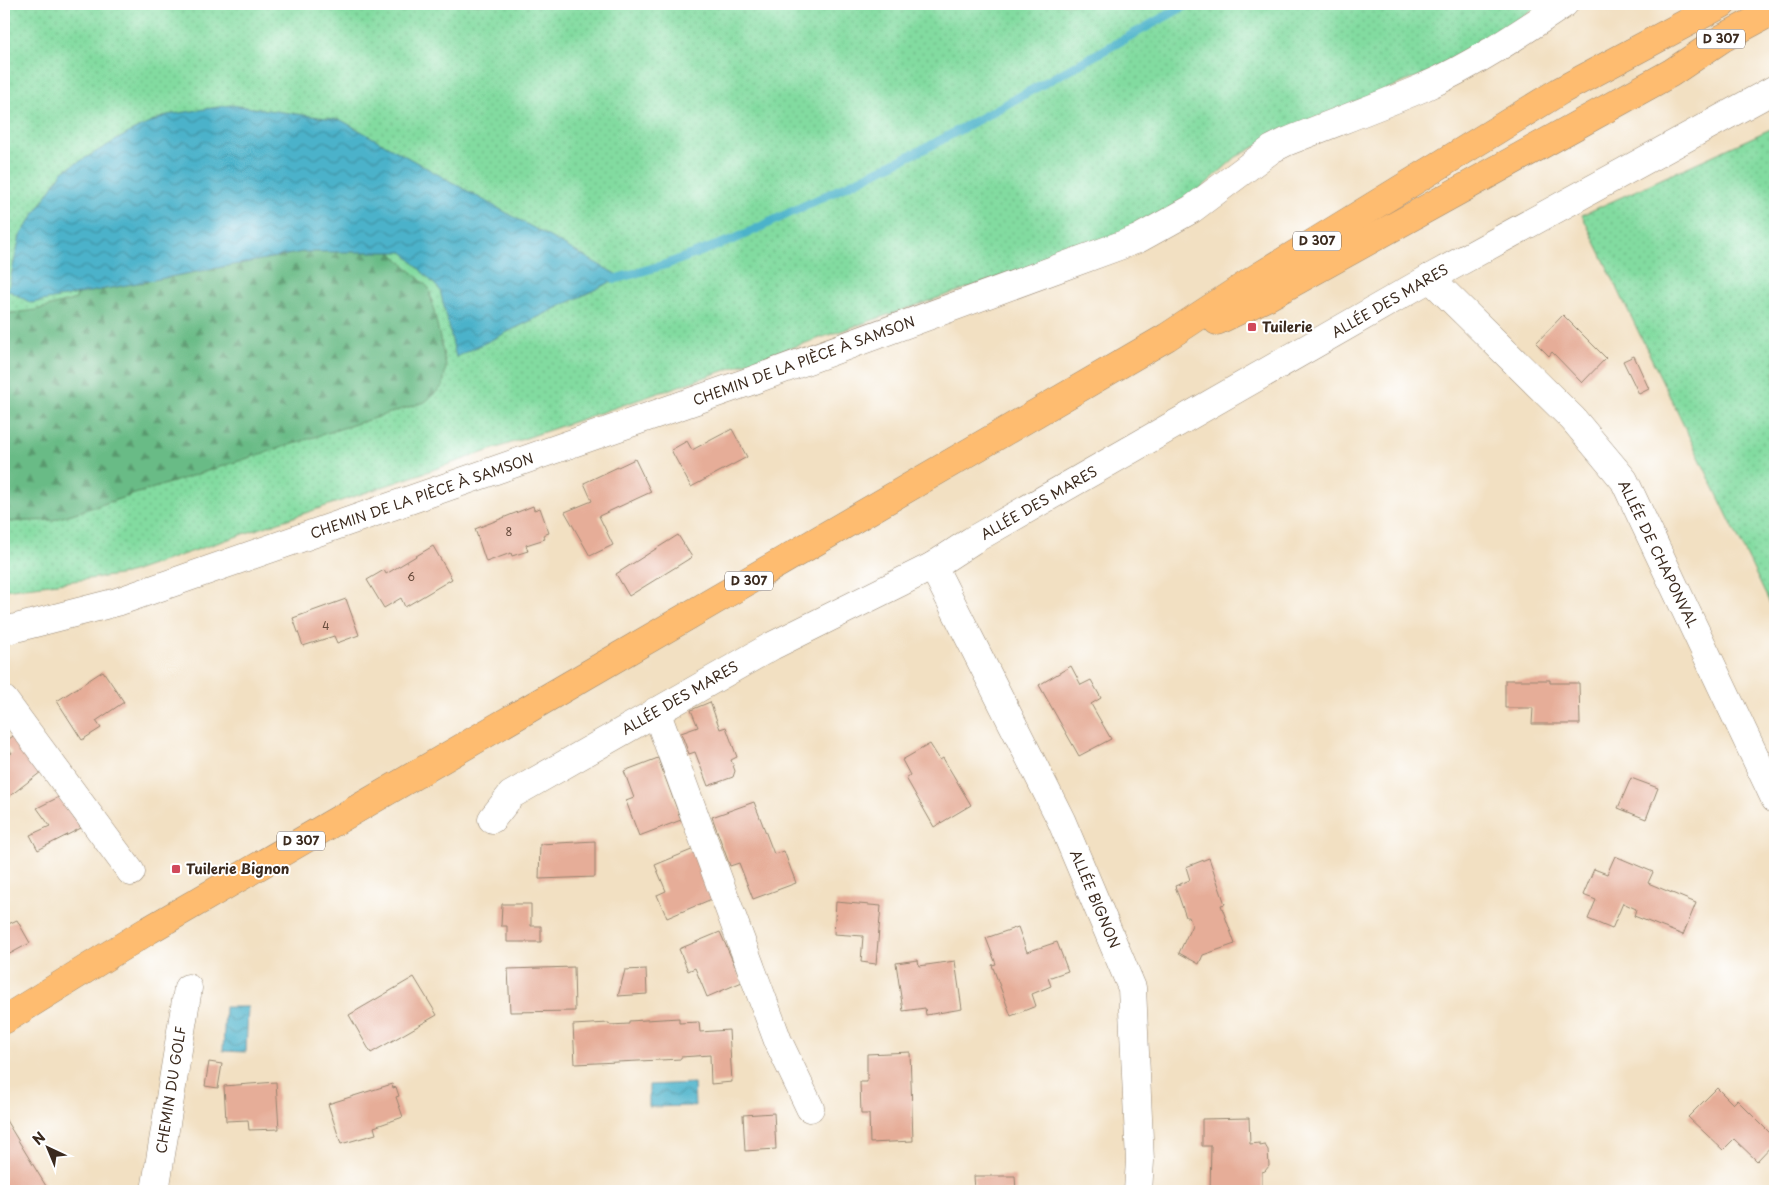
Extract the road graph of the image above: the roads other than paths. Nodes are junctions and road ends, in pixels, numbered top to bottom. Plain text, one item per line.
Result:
1 (1564, 4) edge
2 (1722, 4) edge
3 (1775, 10) edge
4 (1775, 31) edge
5 (1671, 73) junction
6 (1775, 89) edge
7 (1430, 278) junction
8 (1075, 392) junction
9 (933, 566) junction
10 (4, 631) edge
11 (4, 700) edge
12 (656, 711) junction
13 (1775, 799) edge
14 (492, 819) dead end
15 (131, 872) dead end
16 (74, 976) junction
17 (188, 988) dead end
18 (4, 1015) edge
19 (4, 1020) edge
20 (810, 1108) dead end
21 (155, 1191) edge
22 (1138, 1191) edge

1 - 10 street, CHEMIN DE LA PIÈCE À SAMSON
2 - 8 main road, D 307
3 - 5 main road, D 307
4 - 5 main road
5 - 8 main road, D 307
6 - 7 street, ALLÉE DES MARES
7 - 9 street, ALLÉE DES MARES
7 - 13 street, ALLÉE DE CHAPONVAL
8 - 16 main road, D 307
9 - 12 street, ALLÉE DES MARES
9 - 22 street, ALLÉE BIGNON
11 - 15 street
12 - 14 street, ALLÉE DES MARES
12 - 20 street
16 - 18 main road, D 307
16 - 19 main road, D 307
17 - 21 street, CHEMIN DU GOLF

